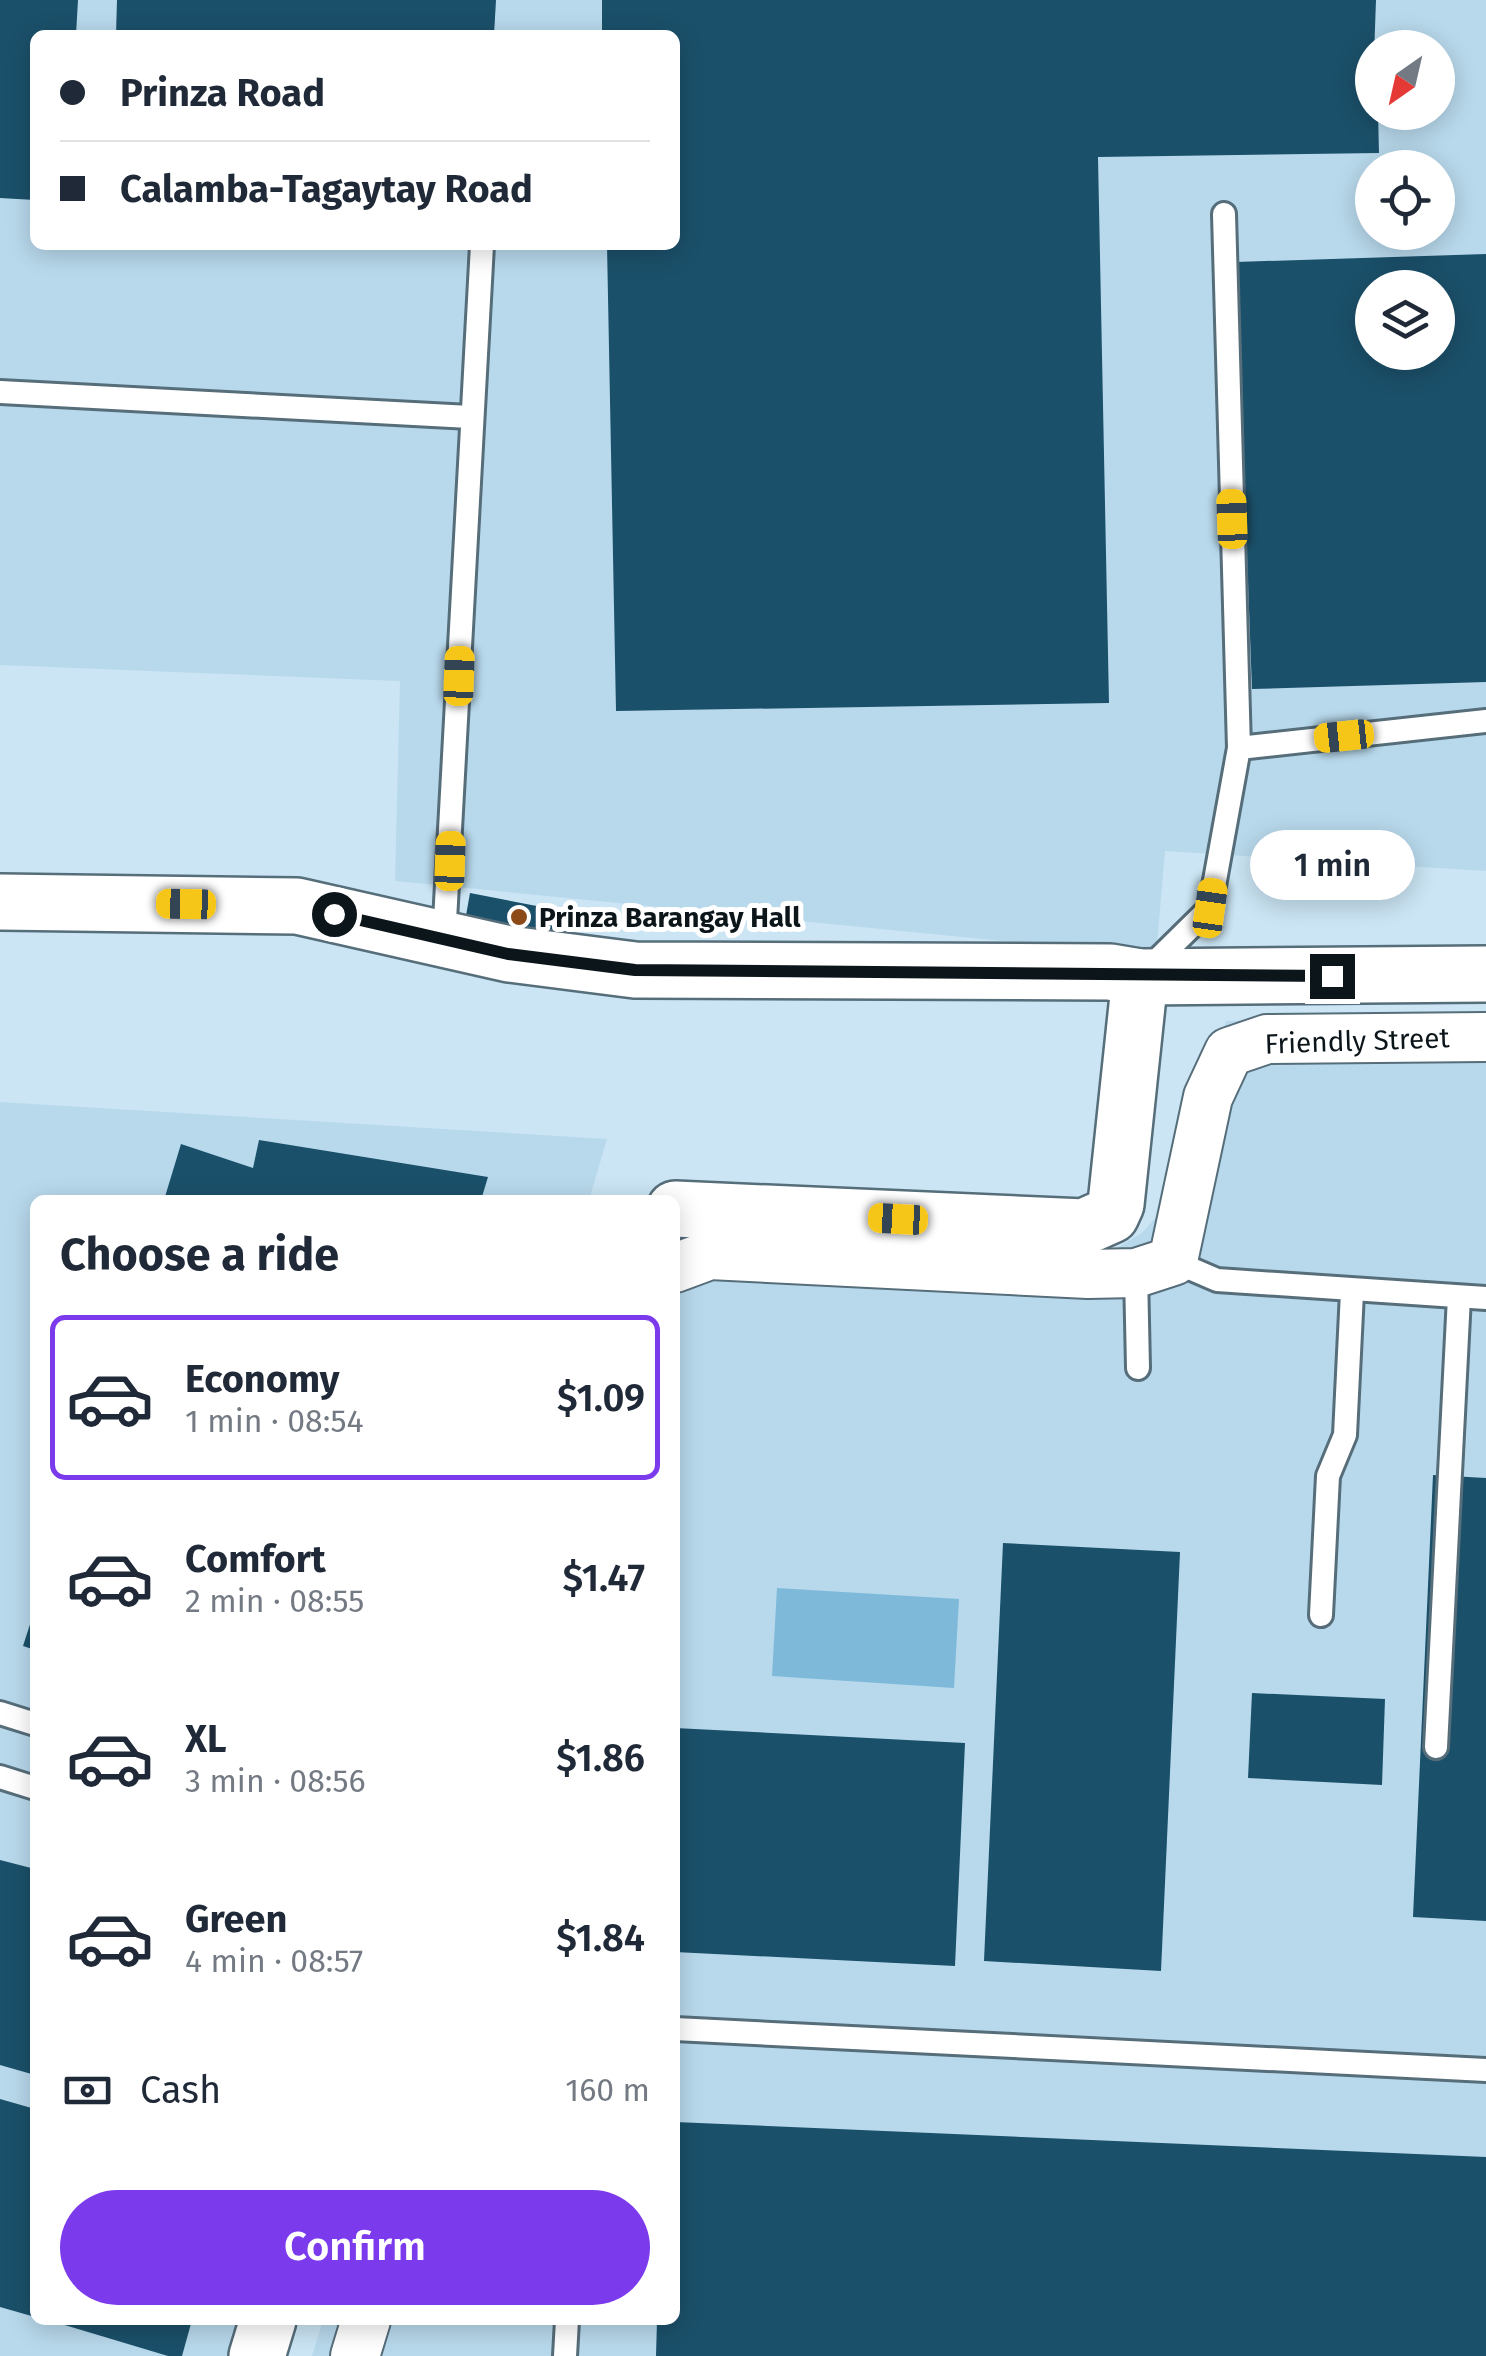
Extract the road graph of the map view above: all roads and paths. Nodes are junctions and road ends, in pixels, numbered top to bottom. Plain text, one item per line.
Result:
1 (1224, 214) dead end
2 (482, 250) edge
3 (0, 392) edge
4 (470, 417) junction
5 (1486, 720) edge
6 (1238, 748) junction
7 (0, 902) edge
8 (444, 940) junction
9 (1486, 974) edge
10 (1140, 977) junction
11 (1486, 1036) edge
12 (680, 1208) edge
13 (680, 1266) edge
14 (1154, 1267) junction
15 (1352, 1292) junction
16 (1459, 1297) junction
17 (1486, 1298) edge
18 (1138, 1368) dead end
19 (1320, 1615) dead end
20 (0, 1713) edge
21 (30, 1722) edge
22 (1436, 1748) dead end
23 (0, 1777) edge
24 (30, 1786) edge
25 (680, 2029) edge
26 (1486, 2070) edge
27 (266, 2325) edge
28 (364, 2325) edge
29 (567, 2325) edge
30 (257, 2356) edge
31 (355, 2356) edge
32 (564, 2356) edge

1 - 6 lane
2 - 4 lane
3 - 4 lane
4 - 8 lane
5 - 6 lane
6 - 10 lane
7 - 8 main road
8 - 10 main road
9 - 10 main road
10 - 12 main road
11 - 14 street, Friendly Street
13 - 14 street
14 - 15 lane
14 - 18 lane
15 - 16 lane
15 - 19 lane
16 - 17 lane
16 - 22 lane
20 - 21 lane
23 - 24 lane
25 - 26 lane
27 - 30 main road
28 - 31 street
29 - 32 lane

